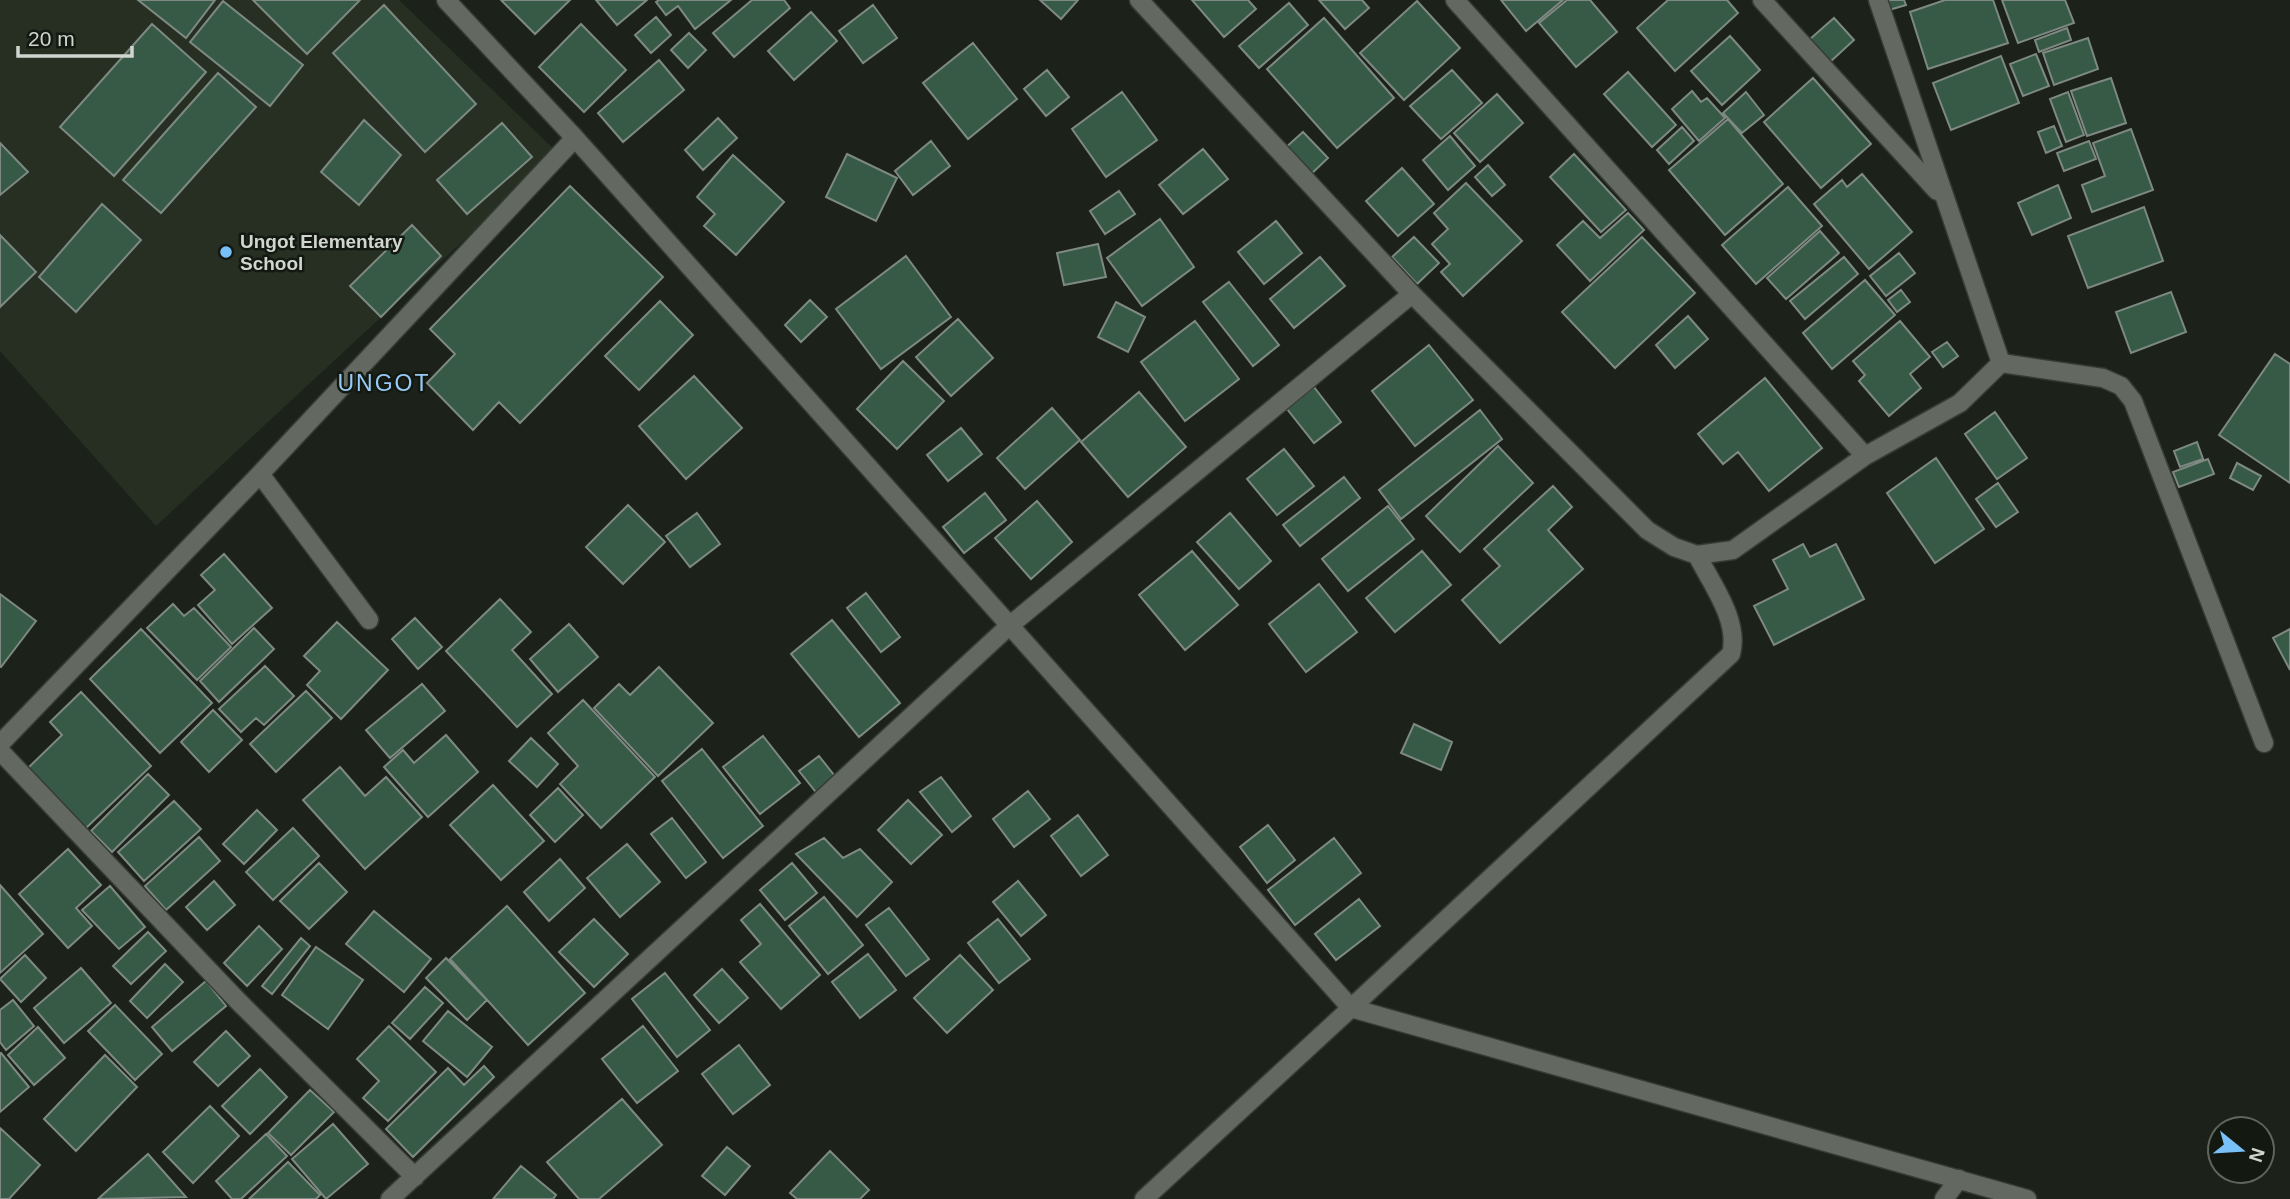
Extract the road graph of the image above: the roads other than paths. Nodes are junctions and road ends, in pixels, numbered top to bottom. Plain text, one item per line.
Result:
1 (446, 0) edge
2 (1139, 0) edge
3 (1455, 0) edge
4 (1762, 0) edge
5 (1878, 0) edge
6 (575, 138) junction
7 (1943, 197) junction
8 (1412, 294) junction
9 (2001, 363) junction
10 (1865, 456) junction
11 (261, 474) junction
12 (1697, 555) junction
13 (369, 620) dead end
14 (1009, 626) junction
15 (2263, 743) dead end
16 (0, 744) edge
17 (0, 751) edge
18 (1351, 1008) junction
19 (415, 1177) junction
20 (1959, 1179) junction
21 (390, 1199) edge
22 (1144, 1199) edge
23 (1944, 1199) edge
24 (2027, 1199) edge

1 - 6 street
2 - 8 street
3 - 10 street
4 - 7 street
5 - 7 street
6 - 11 street
6 - 14 street
7 - 9 street
8 - 12 street
8 - 14 street
9 - 10 street
9 - 15 street
10 - 12 street
11 - 13 street
11 - 16 street
12 - 18 street
14 - 18 street
14 - 19 street
17 - 19 street
18 - 20 street
18 - 22 street
19 - 21 street
20 - 23 street
20 - 24 street

